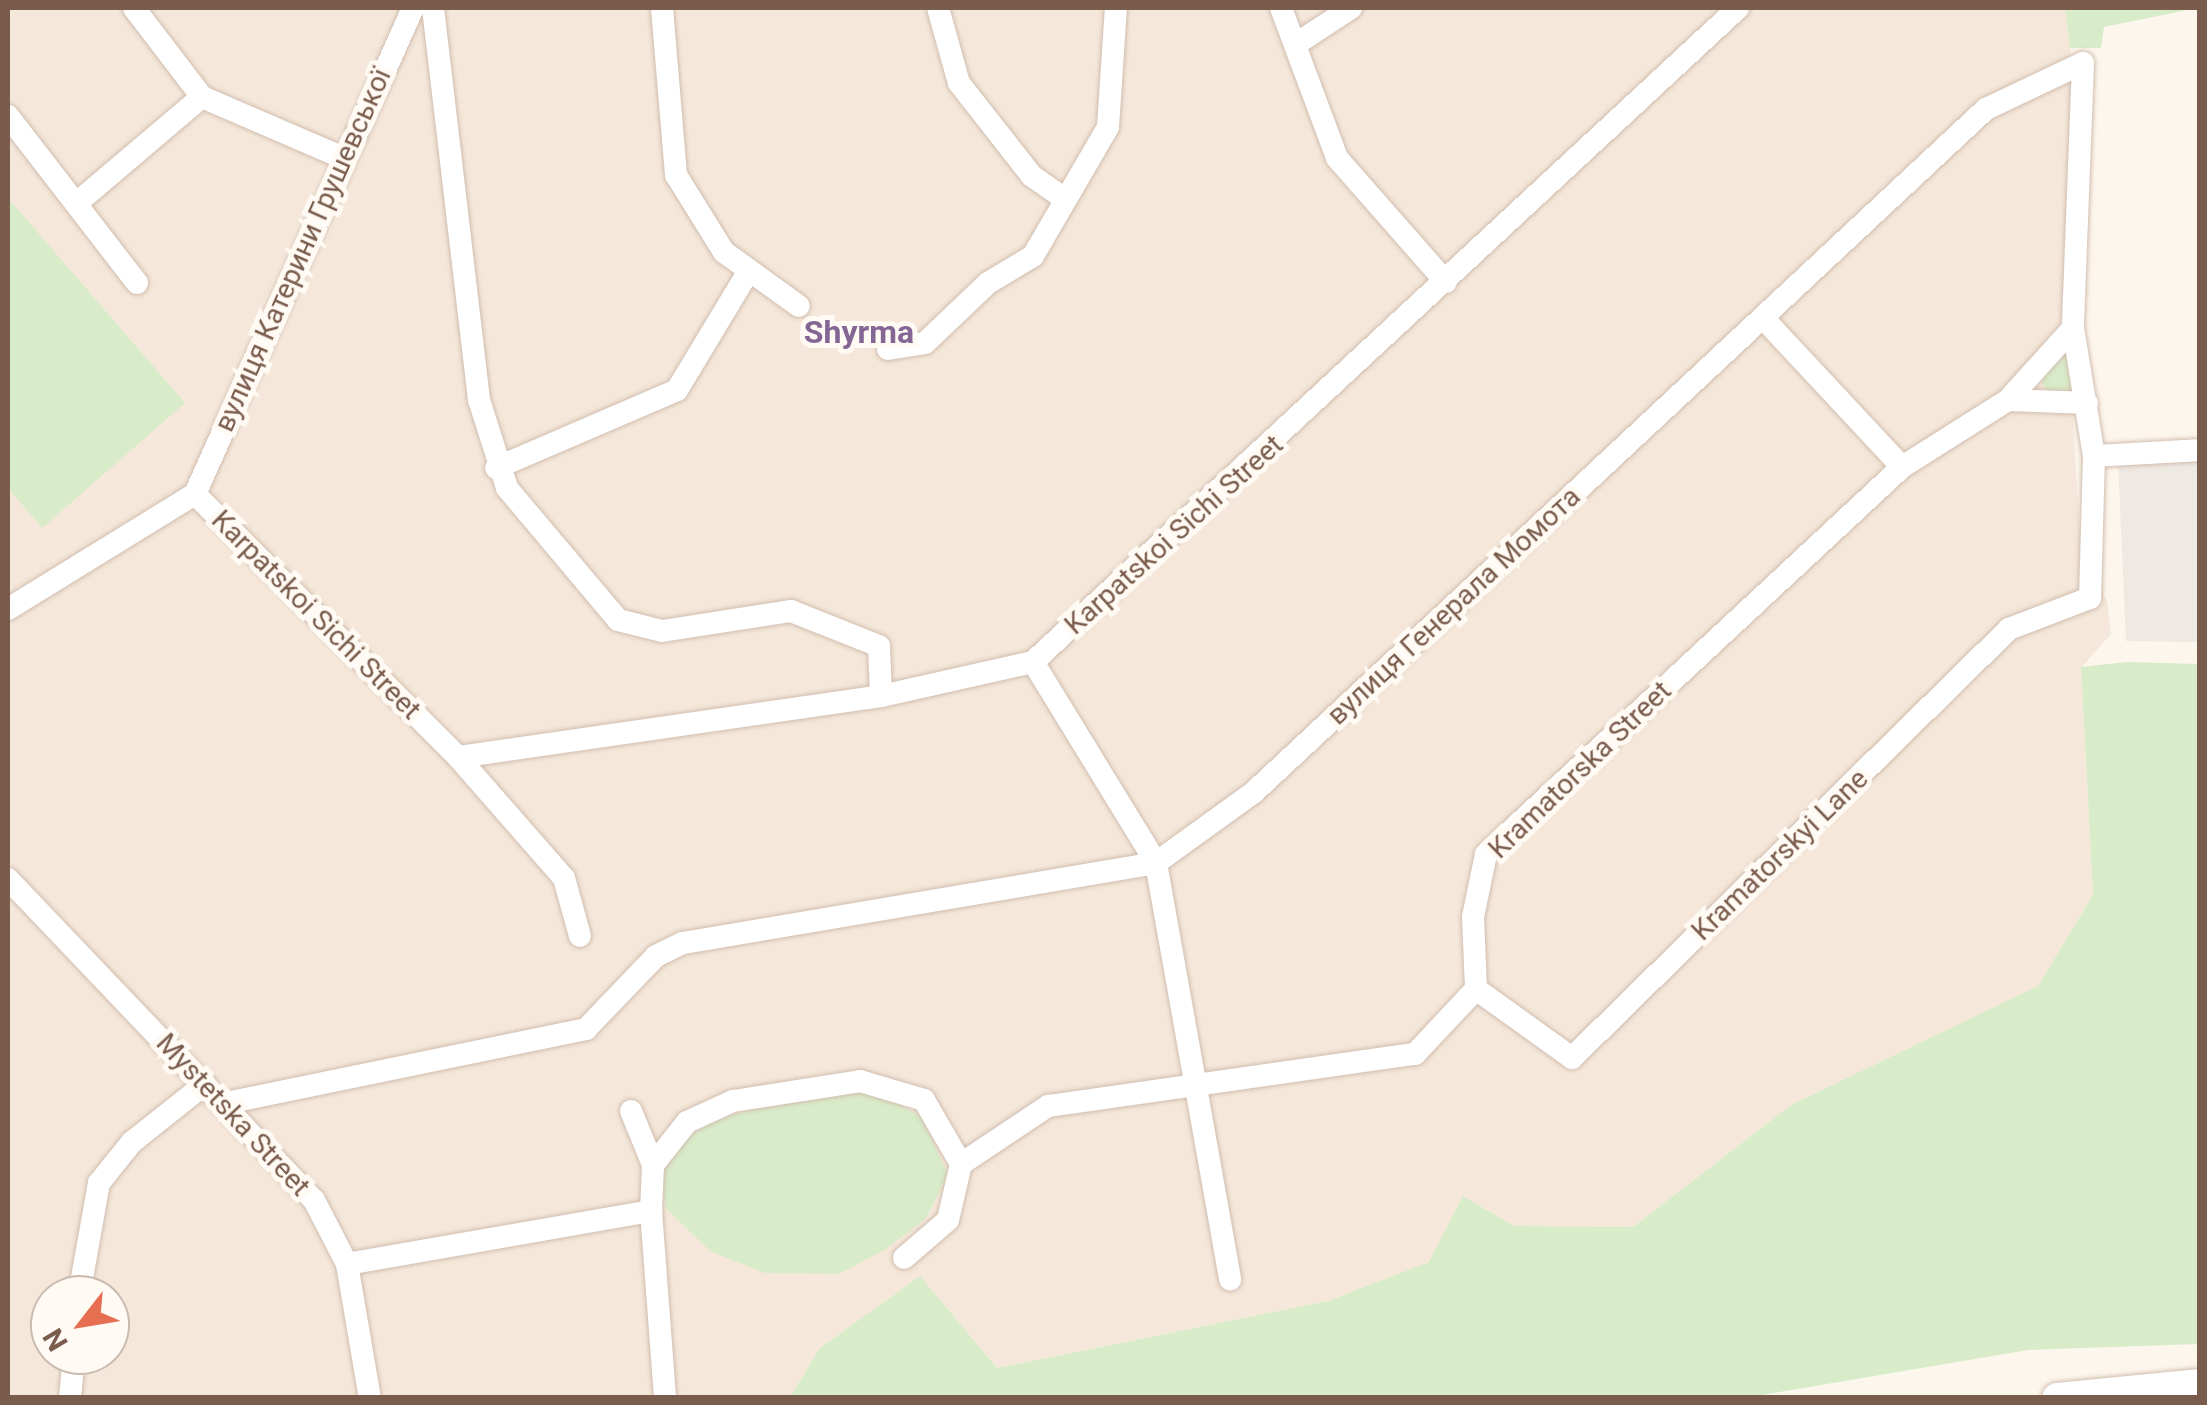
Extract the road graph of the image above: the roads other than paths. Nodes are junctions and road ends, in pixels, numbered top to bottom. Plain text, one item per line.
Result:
1 (134, 8) edge
2 (413, 8) edge
3 (433, 8) edge
4 (662, 8) edge
5 (938, 8) edge
6 (1116, 8) edge
7 (1281, 8) edge
8 (1351, 8) edge
9 (1738, 8) edge
10 (1296, 44) junction
11 (202, 98) junction
12 (8, 116) edge
13 (341, 157) junction
14 (1063, 198) junction
15 (78, 202) junction
16 (747, 274) junction
17 (1446, 282) junction
18 (137, 283) dead end
19 (800, 306) dead end
20 (1764, 320) junction
21 (2073, 328) junction
22 (888, 349) dead end
23 (2008, 400) junction
24 (2086, 402) junction
25 (2200, 450) edge
26 (2094, 456) junction
27 (1902, 467) junction
28 (496, 468) junction
29 (195, 494) junction
30 (2090, 598) joint
31 (11, 604) edge
32 (1032, 662) junction
33 (881, 696) junction
34 (458, 758) junction
35 (1156, 863) junction
36 (8, 879) edge
37 (580, 936) dead end
38 (1476, 989) junction
39 (204, 1084) junction
40 (1200, 1087) junction
41 (226, 1103) junction
42 (632, 1111) dead end
43 (961, 1164) junction
44 (653, 1165) junction
45 (651, 1211) junction
46 (904, 1258) dead end
47 (347, 1264) junction
48 (83, 1275) edge
49 (1230, 1279) dead end
50 (2200, 1384) edge
51 (370, 1398) edge
52 (665, 1398) edge
53 (2057, 1398) edge

1 - 11 street
2 - 13 street, вулиця Катерини Грушевської
3 - 28 street
4 - 16 street
5 - 14 street
6 - 14 street
7 - 10 street
8 - 10 street
9 - 17 street, Karpatskoi Sichi Street
10 - 17 street
11 - 13 street
11 - 15 street
12 - 15 street
13 - 29 street, вулиця Катерини Грушевської
14 - 22 street
15 - 18 street
16 - 19 street
16 - 28 street
17 - 32 street, Karpatskoi Sichi Street
20 - 21 street, вулиця Генерала Момота
20 - 27 street
20 - 35 street, вулиця Генерала Момота
21 - 23 street, Kramatorska Street
21 - 24 street, вулиця Генерала Момота
23 - 24 street
23 - 27 street, Kramatorska Street
24 - 26 street, вулиця Генерала Момота
25 - 26 street
26 - 30 street, вулиця Генерала Момота
27 - 38 street, Kramatorska Street
28 - 33 street
29 - 31 street, Karpatskoi Sichi Street
29 - 34 street, Karpatskoi Sichi Street
30 - 38 street, Kramatorskyi Lane
32 - 33 street, Karpatskoi Sichi Street
32 - 35 street
33 - 34 street, Karpatskoi Sichi Street
34 - 37 street, Karpatskoi Sichi Street
35 - 40 street
35 - 41 street, вулиця Генерала Момота
36 - 39 street, Mystetska Street
38 - 40 street
39 - 41 street, Mystetska Street
39 - 48 street
40 - 43 street
40 - 49 street
41 - 47 street, Mystetska Street
42 - 44 street
43 - 44 street
43 - 46 street
44 - 45 street
45 - 47 street
45 - 52 street
47 - 51 street, Mystetska Street
50 - 53 main road

